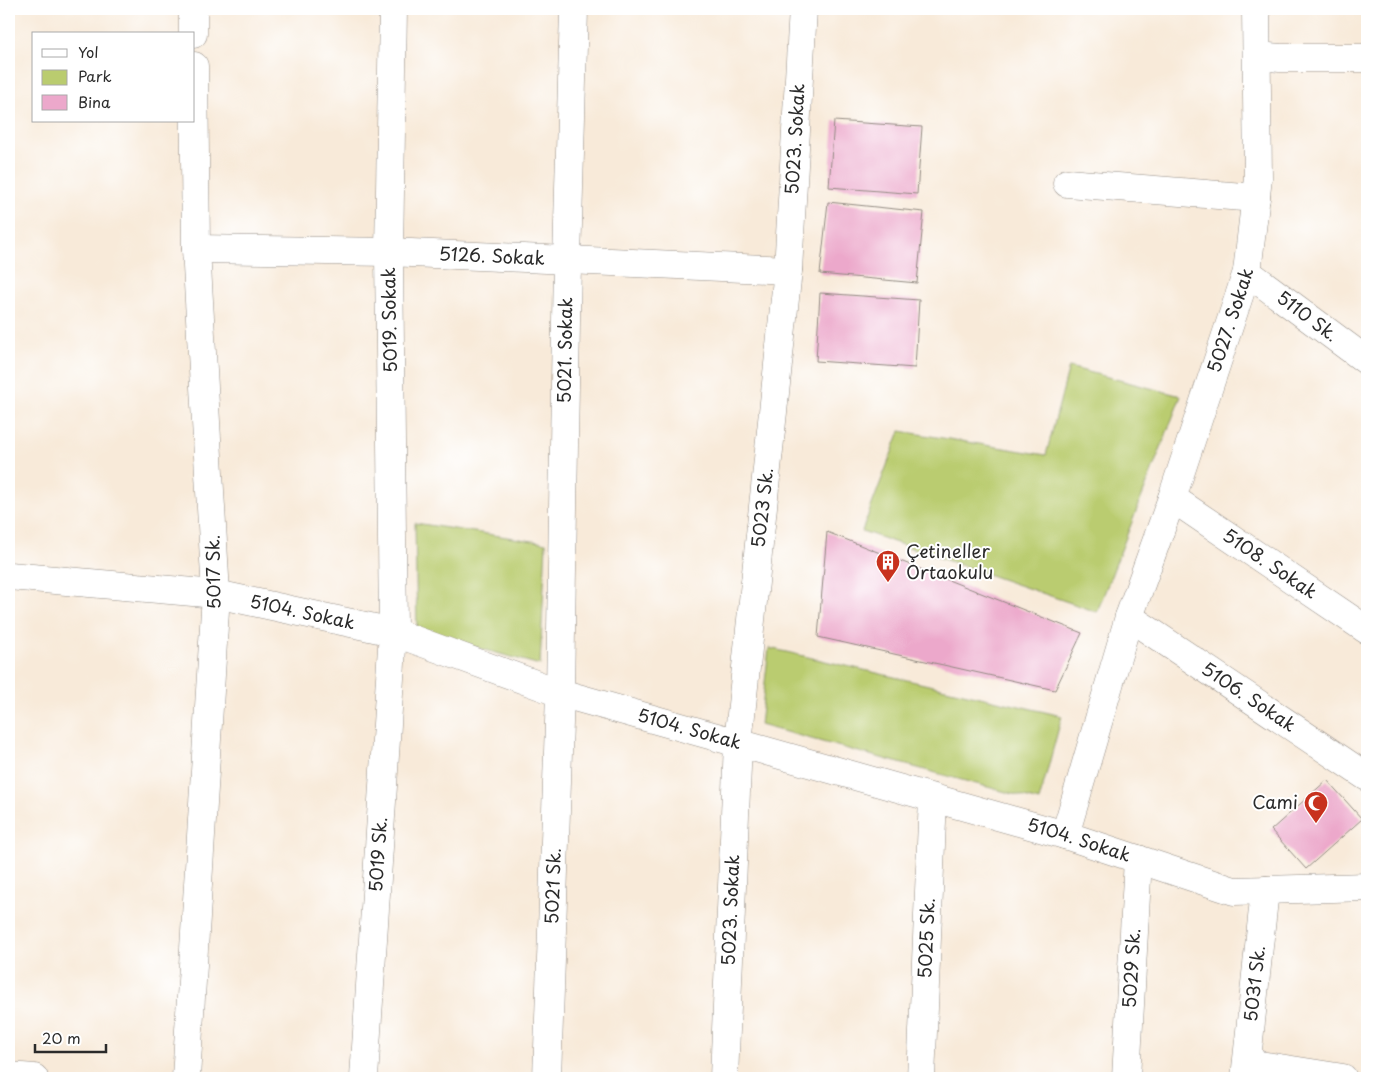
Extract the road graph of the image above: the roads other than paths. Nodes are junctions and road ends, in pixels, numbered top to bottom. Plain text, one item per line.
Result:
1 (193, 9) edge
2 (393, 9) edge
3 (574, 9) edge
4 (803, 9) edge
5 (1256, 9) edge
6 (193, 32) edge
7 (1258, 56) junction
8 (1367, 58) edge
9 (195, 122) edge
10 (1067, 183) dead end
11 (1256, 198) junction
12 (196, 249) junction
13 (389, 252) junction
14 (567, 260) junction
15 (788, 270) junction
16 (1247, 272) junction
17 (1367, 361) edge
18 (1172, 498) junction
19 (9, 576) edge
20 (216, 594) junction
21 (1129, 617) junction
22 (1367, 630) edge
23 (394, 632) junction
24 (560, 693) junction
25 (738, 743) junction
26 (1367, 777) edge
27 (933, 798) junction
28 (1064, 835) junction
29 (1138, 859) junction
30 (1367, 887) edge
31 (1265, 890) junction
32 (1246, 1070) edge
33 (9, 1076) edge
34 (34, 1078) edge
35 (186, 1078) edge
36 (364, 1078) edge
37 (547, 1078) edge
38 (724, 1078) edge
39 (921, 1078) edge
40 (1126, 1078) edge
41 (1343, 1078) edge

1 - 6 street
2 - 13 street, 5019. Sokak
3 - 14 street, 5021. Sokak
4 - 15 street, 5023. Sokak
5 - 7 street, 5027. Sokak
7 - 8 street
7 - 11 street, 5027. Sokak
9 - 12 street, 5017 Sk.
10 - 11 street
11 - 16 street, 5027. Sokak
12 - 13 street, 5126. Sokak
12 - 20 street, 5017 Sk.
13 - 14 street, 5126. Sokak
13 - 23 street, 5019. Sokak
14 - 15 street, 5126. Sokak
14 - 24 street, 5021. Sokak
15 - 25 street, 5023 Sk.
16 - 17 street, 5110 Sk.
16 - 18 street, 5027. Sokak
18 - 21 street, 5027. Sokak
18 - 22 street, 5108. Sokak
19 - 20 street, 5104. Sokak
20 - 23 street, 5104. Sokak
20 - 35 street, 5017 Sk.
21 - 26 street, 5106. Sokak
21 - 28 street, 5027. Sokak
23 - 24 street, 5104. Sokak
23 - 36 street, 5019 Sk.
24 - 25 street, 5104. Sokak
24 - 37 street, 5021 Sk.
25 - 27 street, 5104. Sokak
25 - 38 street, 5023. Sokak
27 - 28 street, 5104. Sokak
27 - 39 street, 5025 Sk.
28 - 29 street, 5104. Sokak
29 - 31 street, 5104. Sokak
29 - 40 street, 5029 Sk.
30 - 31 street, 5104. Sokak
31 - 32 street, 5031 Sk.
32 - 41 street
33 - 34 street

